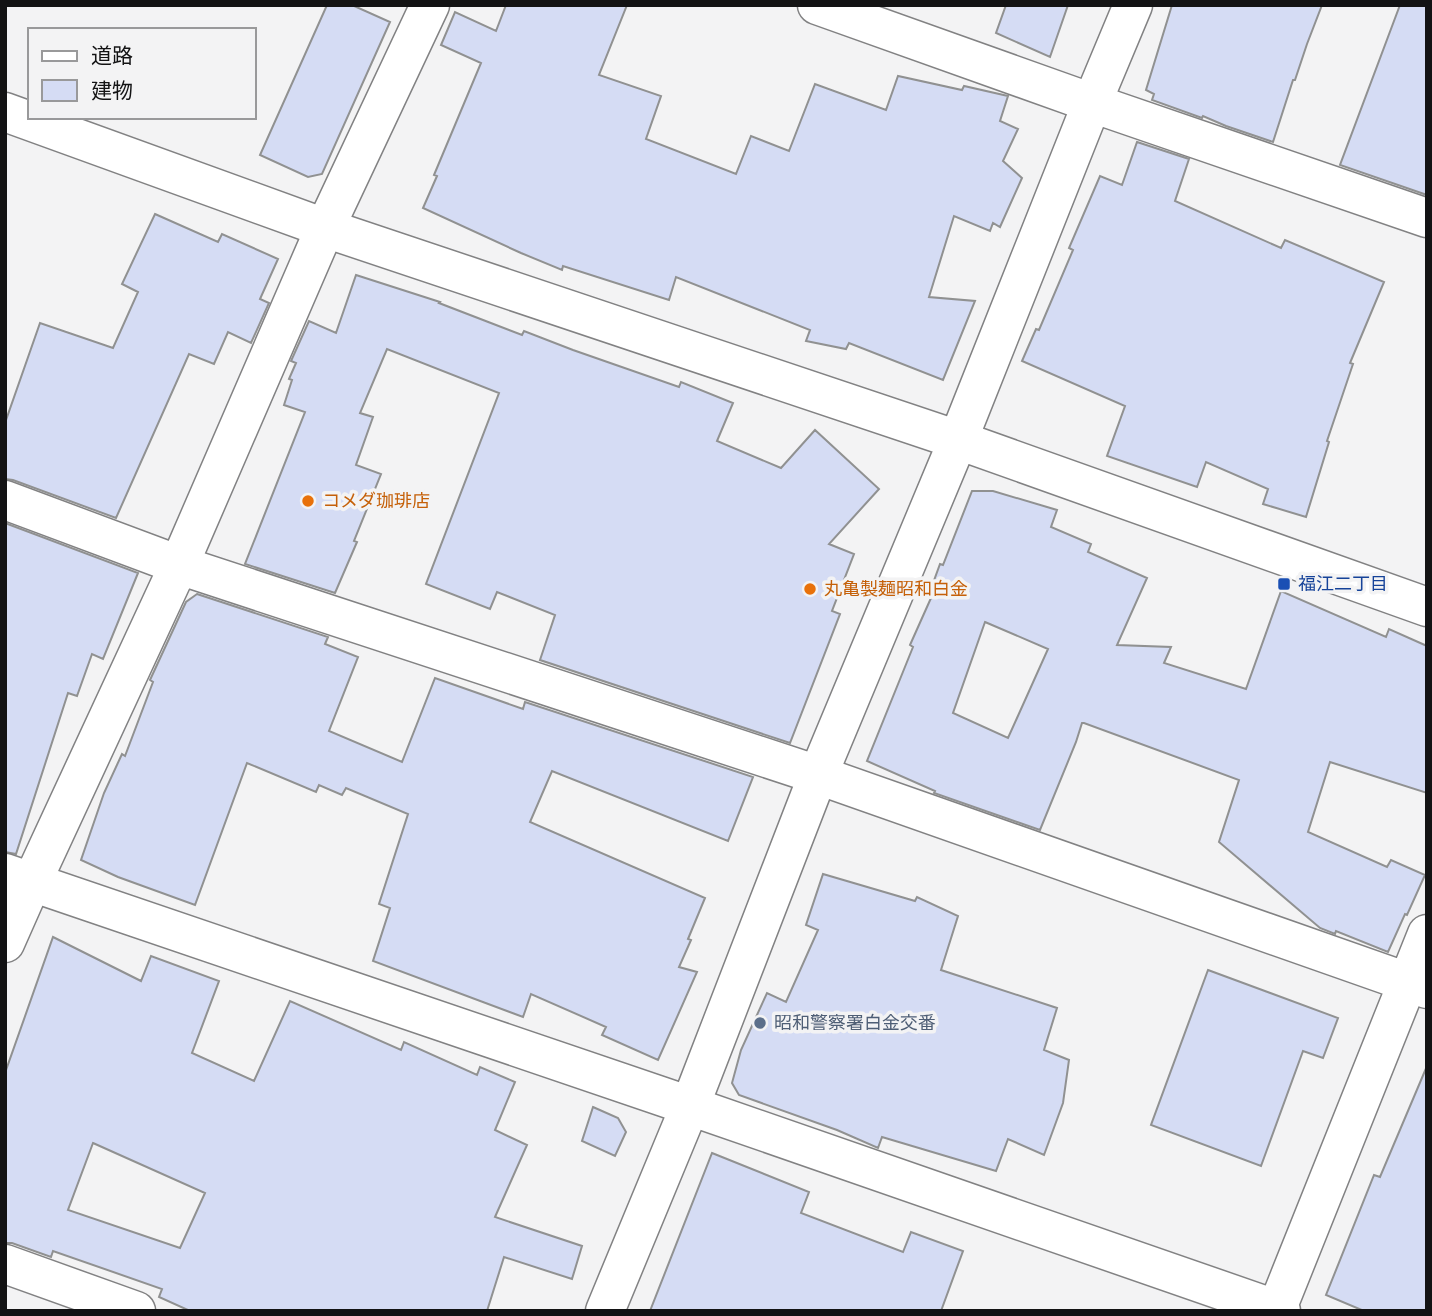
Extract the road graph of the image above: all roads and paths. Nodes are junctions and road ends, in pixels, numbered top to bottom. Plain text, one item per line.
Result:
1 (430, 5) edge
2 (817, 5) edge
3 (1133, 5) edge
4 (1092, 103) junction
5 (5, 112) edge
6 (1427, 218) edge
7 (325, 228) junction
8 (958, 440) junction
9 (5, 500) edge
10 (179, 565) junction
11 (1427, 607) edge
12 (818, 775) junction
13 (19, 877) edge
14 (1427, 934) edge
15 (5, 943) edge
16 (1417, 985) edge
17 (690, 1106) junction
18 (5, 1264) edge
19 (1278, 1310) edge
20 (136, 1311) edge
21 (605, 1311) edge

1 - 7 street
2 - 4 street
3 - 4 street
4 - 6 street
4 - 8 street
5 - 7 street
7 - 8 street
7 - 10 street
8 - 11 street
8 - 12 street
9 - 10 street
10 - 12 street
10 - 13 street
12 - 16 street
12 - 17 street
13 - 15 street
13 - 17 street
14 - 16 street
16 - 19 street
17 - 19 street
17 - 21 street
18 - 20 street

